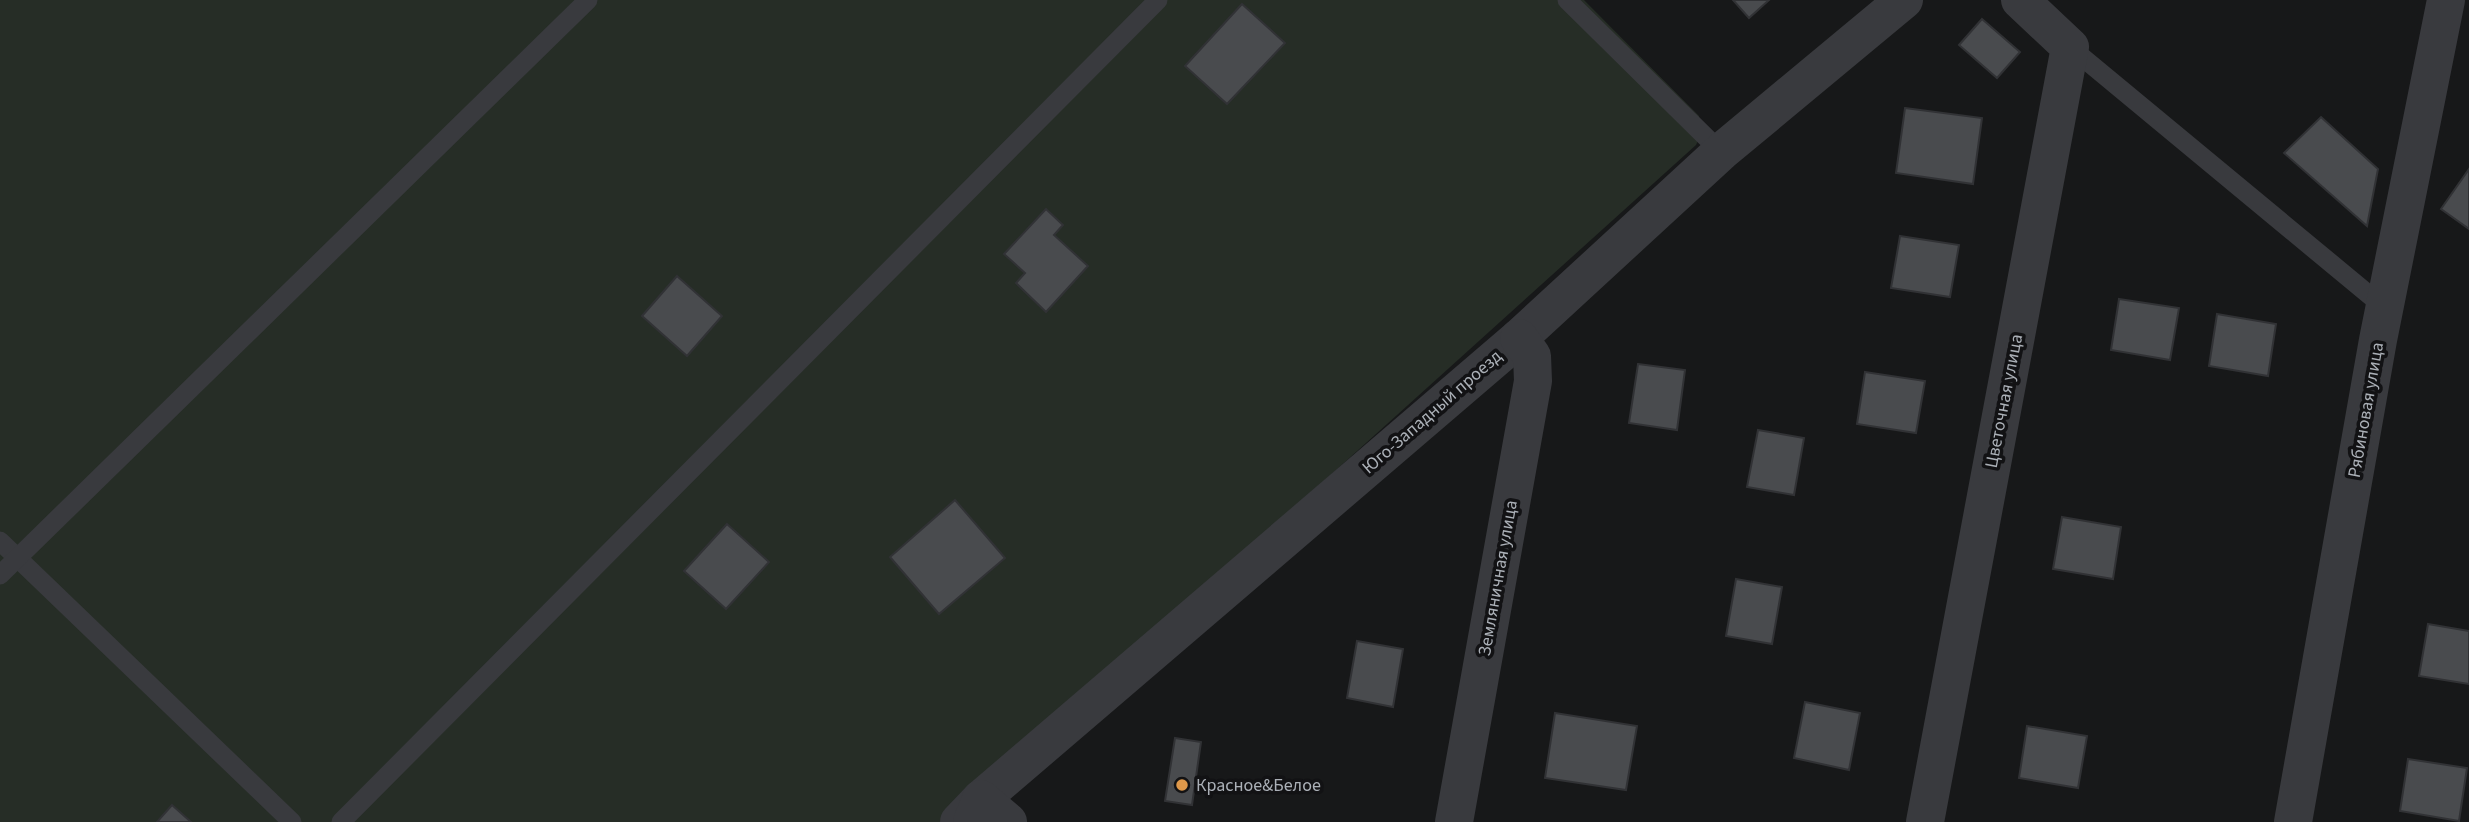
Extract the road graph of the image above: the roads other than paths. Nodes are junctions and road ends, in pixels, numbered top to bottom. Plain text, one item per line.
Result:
1 (588, 0) edge
2 (1158, 0) edge
3 (1567, 0) edge
4 (1903, 0) edge
5 (2020, 0) edge
6 (2446, 0) edge
7 (2070, 47) junction
8 (1721, 152) junction
9 (2385, 308) junction
10 (1519, 338) junction
11 (0, 541) edge
12 (18, 558) junction
13 (0, 575) edge
14 (980, 816) edge
15 (292, 822) edge
16 (341, 822) edge
17 (1454, 822) edge
18 (1925, 822) edge
19 (2293, 822) edge

1 - 12 lane
2 - 16 lane
3 - 8 lane
4 - 8 street, Юго-Западный проезд
5 - 7 street
6 - 9 street, Рябиновая улица
7 - 9 lane
7 - 18 street, Цветочная улица
8 - 10 street, Юго-Западный проезд
9 - 19 street, Рябиновая улица
10 - 14 street, Юго-Западный проезд
10 - 17 street, Земляничная улица
11 - 12 lane
12 - 13 lane
12 - 15 lane

